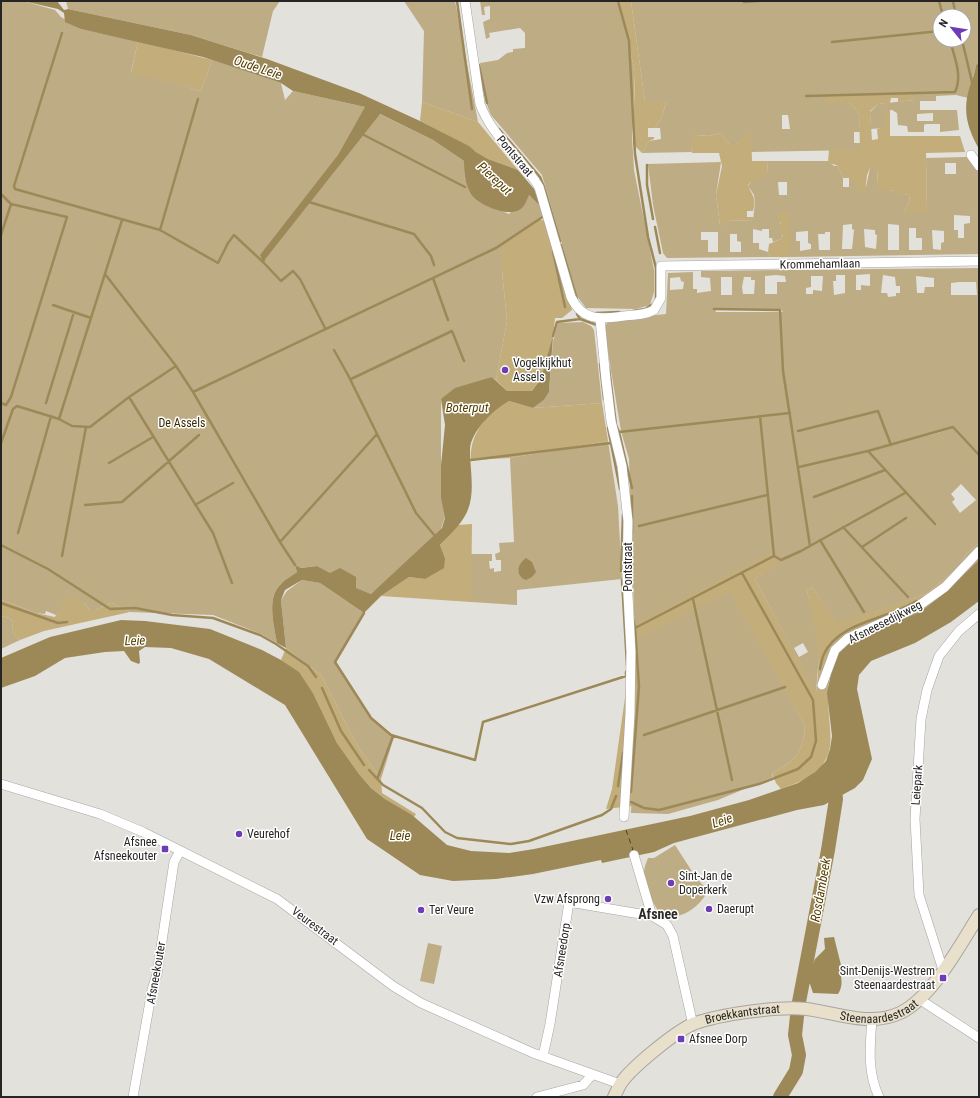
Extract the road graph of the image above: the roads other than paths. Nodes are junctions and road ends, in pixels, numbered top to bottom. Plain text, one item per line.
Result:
1 (465, 1) edge
2 (971, 155) dead end
3 (979, 166) edge
4 (979, 261) edge
5 (600, 319) junction
6 (979, 551) edge
7 (979, 614) edge
8 (822, 685) dead end
9 (1, 784) edge
10 (624, 817) dead end
11 (180, 851) junction
12 (634, 855) dead end
13 (979, 915) edge
14 (652, 916) junction
15 (943, 970) junction
16 (919, 999) junction
17 (806, 1009) joint
18 (872, 1019) junction
19 (693, 1025) junction
20 (979, 1038) edge
21 (543, 1056) junction
22 (592, 1075) junction
23 (620, 1084) junction
24 (133, 1097) edge
25 (537, 1097) edge
26 (614, 1097) edge
27 (879, 1097) edge

1 - 5 street, Pontstraat
2 - 3 street
4 - 5 street, Krommehamlaan
5 - 10 street, Pontstraat
6 - 8 street, Afsneesedijkweg
7 - 15 street, Leiepark
9 - 11 street, Veurestraat
11 - 21 street, Veurestraat
11 - 24 street, Afsneekouter
12 - 14 street
13 - 15 street, Steenaardestraat
14 - 19 street, Afsneedorp
14 - 21 street, Afsneedorp
15 - 16 street, Steenaardestraat
16 - 18 street, Steenaardestraat
16 - 20 street
17 - 18 street, Steenaardestraat
17 - 19 street, Broekkantstraat
18 - 27 street
19 - 23 street, Broekkantstraat
21 - 22 street, Veurestraat
22 - 23 street, Veurestraat
22 - 25 street
23 - 26 street, Broekkantstraat

